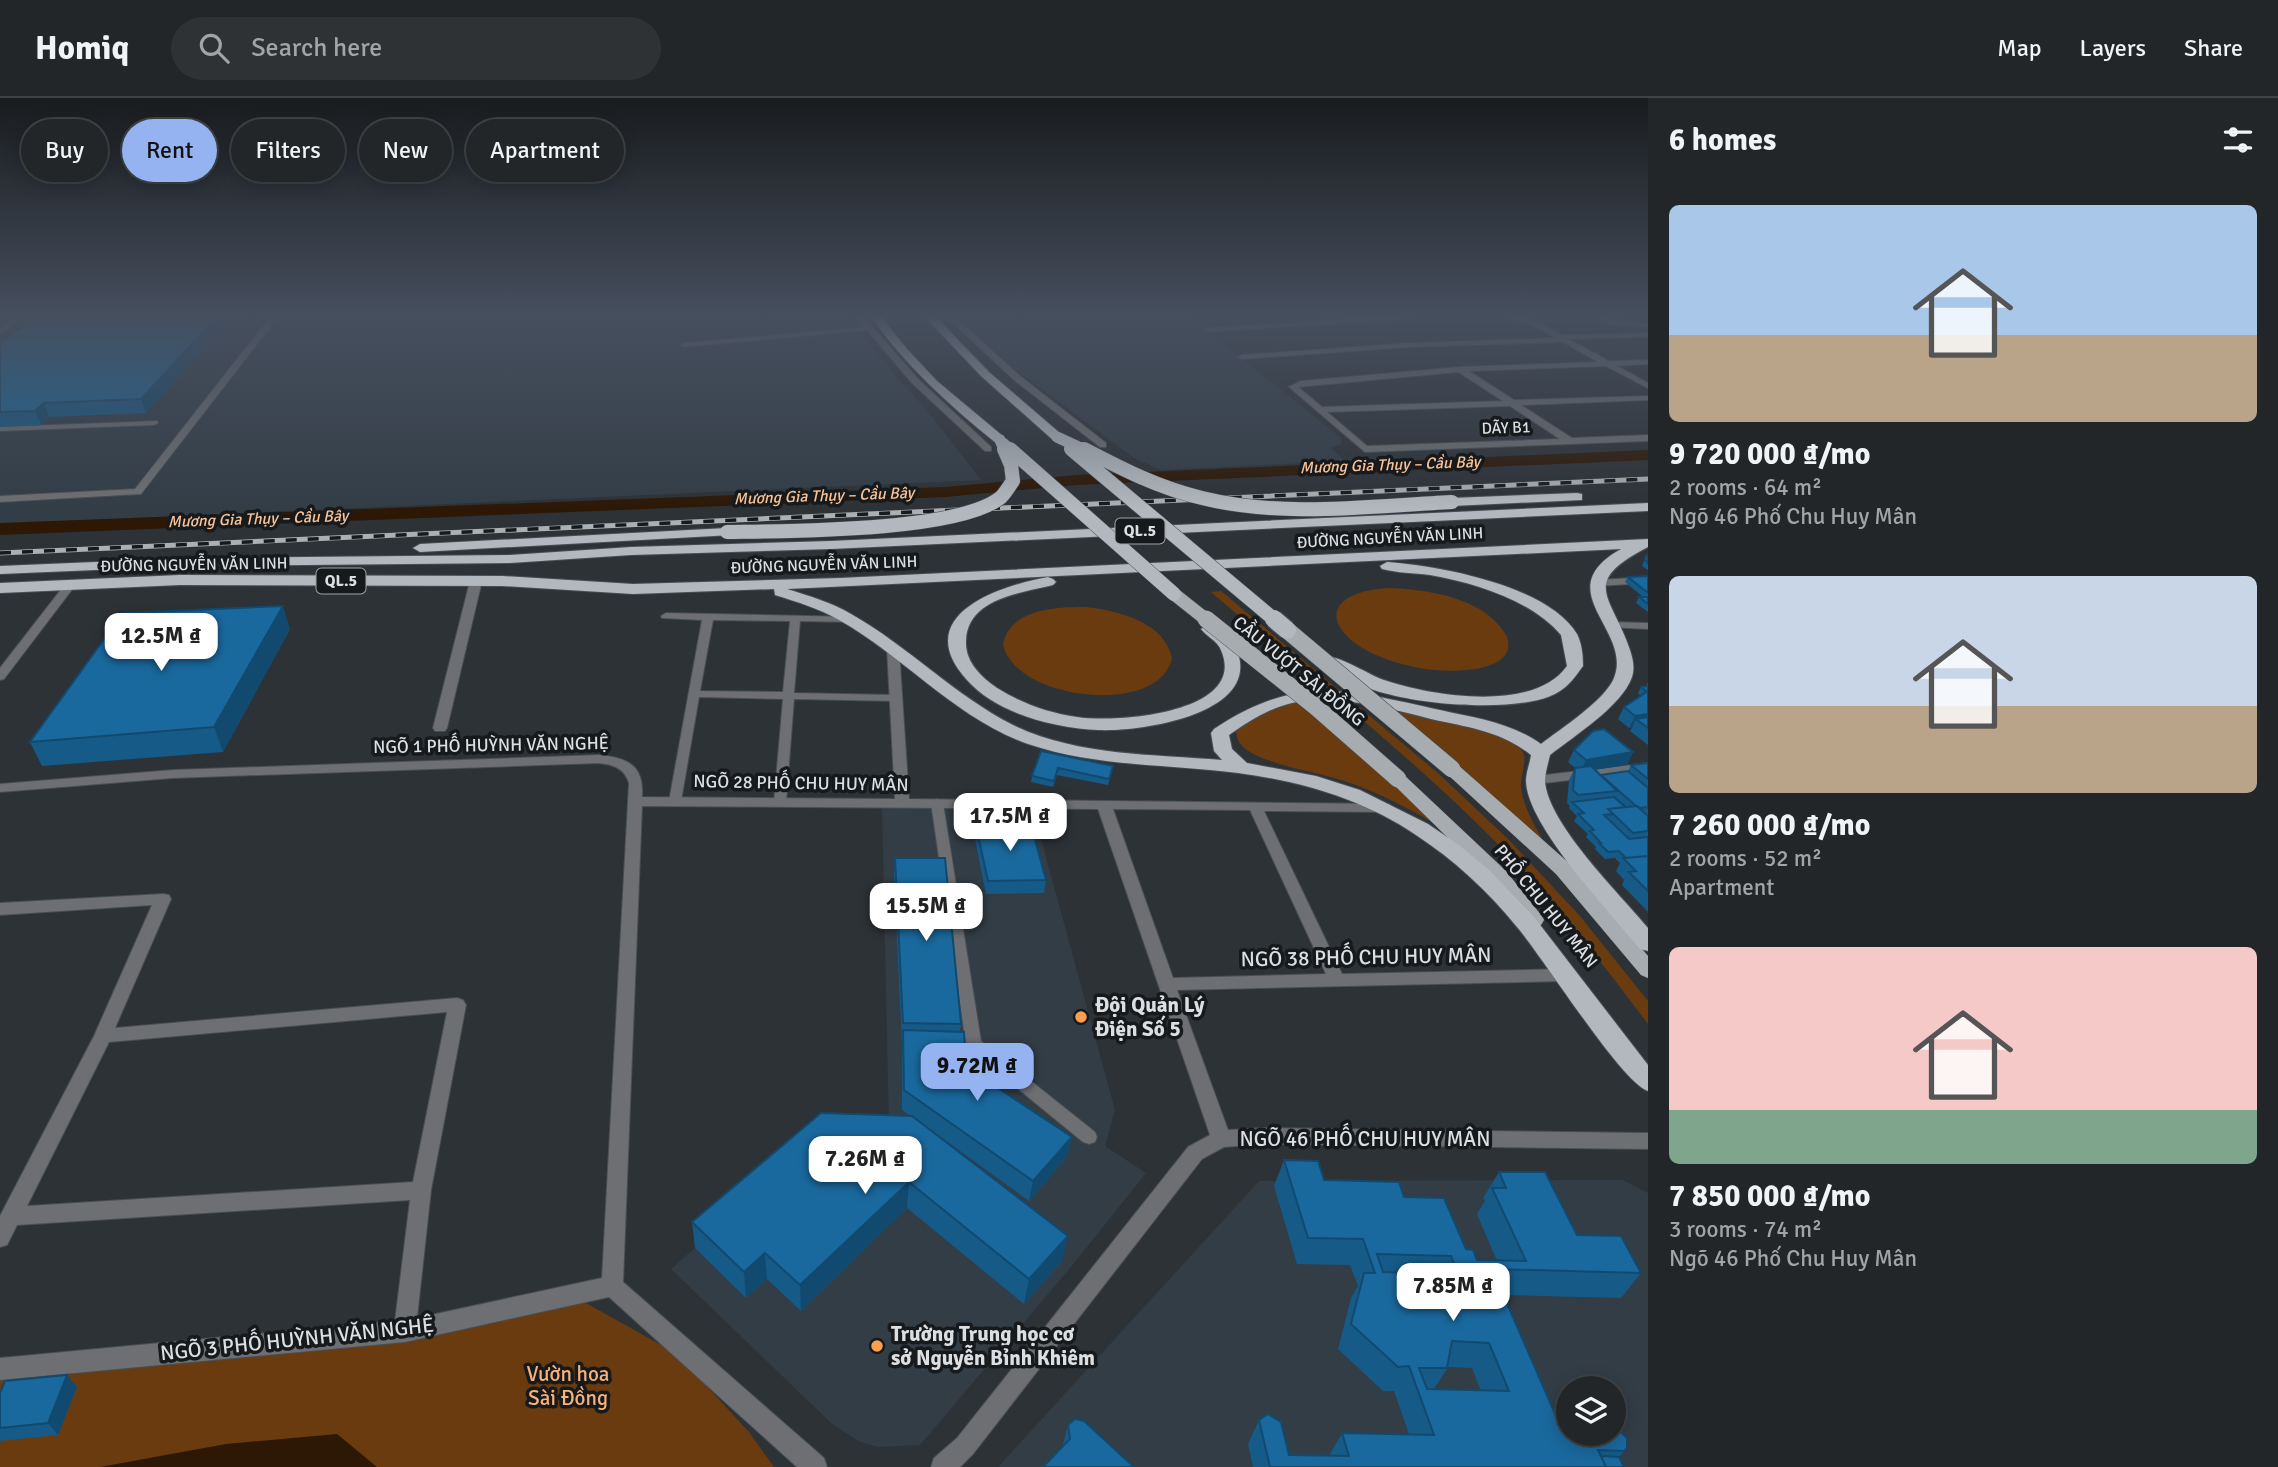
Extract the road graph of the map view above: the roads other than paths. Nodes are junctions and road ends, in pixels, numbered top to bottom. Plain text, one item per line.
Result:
1 (224, 381) edge
2 (915, 381) edge
3 (930, 381) edge
4 (993, 381) edge
5 (1021, 381) edge
6 (1337, 381) edge
7 (1478, 381) edge
8 (1648, 398) edge
9 (1512, 403) junction
10 (1319, 410) junction
11 (154, 423) dead end
12 (0, 429) edge
13 (1057, 437) junction
14 (1648, 438) edge
15 (1000, 440) junction
16 (1570, 441) junction
17 (1103, 445) dead end
18 (988, 449) dead end
19 (1648, 494) edge
20 (0, 499) edge
21 (1648, 507) edge
22 (1648, 544) edge
23 (191, 562) junction
24 (1222, 563) junction
25 (1133, 569) junction
26 (0, 570) edge
27 (1648, 580) edge
28 (476, 581) junction
29 (1597, 583) junction
30 (70, 585) junction
31 (0, 588) edge
32 (681, 588) junction
33 (1174, 594) junction
34 (666, 616) dead end
35 (708, 617) junction
36 (794, 618) junction
37 (852, 619) junction
38 (1612, 625) junction
39 (1648, 625) edge
40 (1287, 630) junction
41 (893, 649) junction
42 (0, 676) edge
43 (694, 694) junction
44 (788, 696) junction
45 (895, 698) junction
46 (440, 728) dead end
47 (1541, 753) junction
48 (1648, 767) edge
49 (1242, 768) junction
50 (1452, 769) joint
51 (1398, 779) joint
52 (1536, 780) junction
53 (0, 788) edge
54 (636, 801) junction
55 (676, 801) junction
56 (780, 802) junction
57 (902, 803) junction
58 (937, 803) junction
59 (1104, 805) junction
60 (1255, 806) junction
61 (1386, 807) junction
62 (0, 909) edge
63 (1648, 943) edge
64 (1648, 970) edge
65 (1566, 975) junction
66 (1337, 980) junction
67 (1167, 984) junction
68 (103, 1036) junction
69 (1648, 1072) edge
70 (1648, 1082) edge
71 (1089, 1137) dead end
72 (1221, 1139) junction
73 (1648, 1142) edge
74 (421, 1190) junction
75 (10, 1216) junction
76 (0, 1238) edge
77 (612, 1286) junction
78 (405, 1331) junction
79 (0, 1369) edge
80 (815, 1467) edge
81 (943, 1467) edge

1 - 20 street
2 - 18 street
3 - 15 highway
4 - 13 highway, CẦU VƯỢT SÀI ĐỒNG
5 - 17 street
6 - 10 street
7 - 9 street
8 - 9 street
9 - 10 street
9 - 16 street
10 - 16 street, DÃY B1
11 - 12 lane
13 - 19 highway, bridge
13 - 40 highway, CẦU VƯỢT SÀI ĐỒNG, bridge
14 - 16 street, DÃY B1
15 - 23 highway, bridge
15 - 33 highway, bridge
21 - 23 highway, ĐƯỜNG NGUYỄN VĂN LINH / QL.5
22 - 24 highway, ĐƯỜNG NGUYỄN VĂN LINH / QL.5
22 - 29 highway
23 - 26 highway, ĐƯỜNG NGUYỄN VĂN LINH / QL.5
24 - 25 highway, ĐƯỜNG NGUYỄN VĂN LINH / QL.5
24 - 40 highway, bridge
25 - 32 highway, ĐƯỜNG NGUYỄN VĂN LINH / QL.5
25 - 33 highway, bridge
27 - 29 lane
28 - 30 highway, ĐƯỜNG NGUYỄN VĂN LINH / QL.5
28 - 32 highway, ĐƯỜNG NGUYỄN VĂN LINH / QL.5
28 - 46 street
29 - 38 highway
30 - 31 highway, ĐƯỜNG NGUYỄN VĂN LINH / QL.5
30 - 42 street
32 - 37 highway
33 - 51 main road, CẦU VƯỢT SÀI ĐỒNG, bridge
34 - 35 lane
35 - 36 lane
35 - 43 lane
36 - 37 lane
36 - 44 lane
37 - 41 highway
38 - 39 lane
38 - 47 highway
40 - 50 main road, CẦU VƯỢT SÀI ĐỒNG, bridge
41 - 45 street
41 - 49 highway
43 - 44 lane
43 - 55 lane
44 - 45 lane
44 - 56 lane
45 - 57 street
47 - 49 highway
47 - 52 highway
48 - 52 lane
49 - 61 highway
50 - 64 main road, PHỐ CHU HUY MÂN
51 - 69 main road, PHỐ CHU HUY MÂN
52 - 63 highway
53 - 54 street, NGÕ 1 PHỐ HUỲNH VĂN NGHỆ
54 - 55 street, NGÕ 28 PHỐ CHU HUY MÂN
54 - 77 street, NGÕ 1 PHỐ HUỲNH VĂN NGHỆ
55 - 56 street, NGÕ 28 PHỐ CHU HUY MÂN
56 - 57 street, NGÕ 28 PHỐ CHU HUY MÂN
57 - 58 street, NGÕ 28 PHỐ CHU HUY MÂN
58 - 59 street, NGÕ 28 PHỐ CHU HUY MÂN
58 - 71 lane
59 - 60 street, NGÕ 28 PHỐ CHU HUY MÂN
59 - 67 street
60 - 61 street, NGÕ 28 PHỐ CHU HUY MÂN
60 - 66 street
61 - 65 highway
62 - 68 street
65 - 66 street, NGÕ 38 PHỐ CHU HUY MÂN
65 - 70 highway
66 - 67 street, NGÕ 38 PHỐ CHU HUY MÂN
67 - 72 street
68 - 74 street
68 - 75 street
72 - 73 street, NGÕ 46 PHỐ CHU HUY MÂN
72 - 81 street, NGÕ 46 PHỐ CHU HUY MÂN
74 - 75 street
74 - 78 street
75 - 76 street
77 - 78 street, NGÕ 3 PHỐ HUỲNH VĂN NGHỆ
77 - 80 street
78 - 79 street, NGÕ 3 PHỐ HUỲNH VĂN NGHỆ

